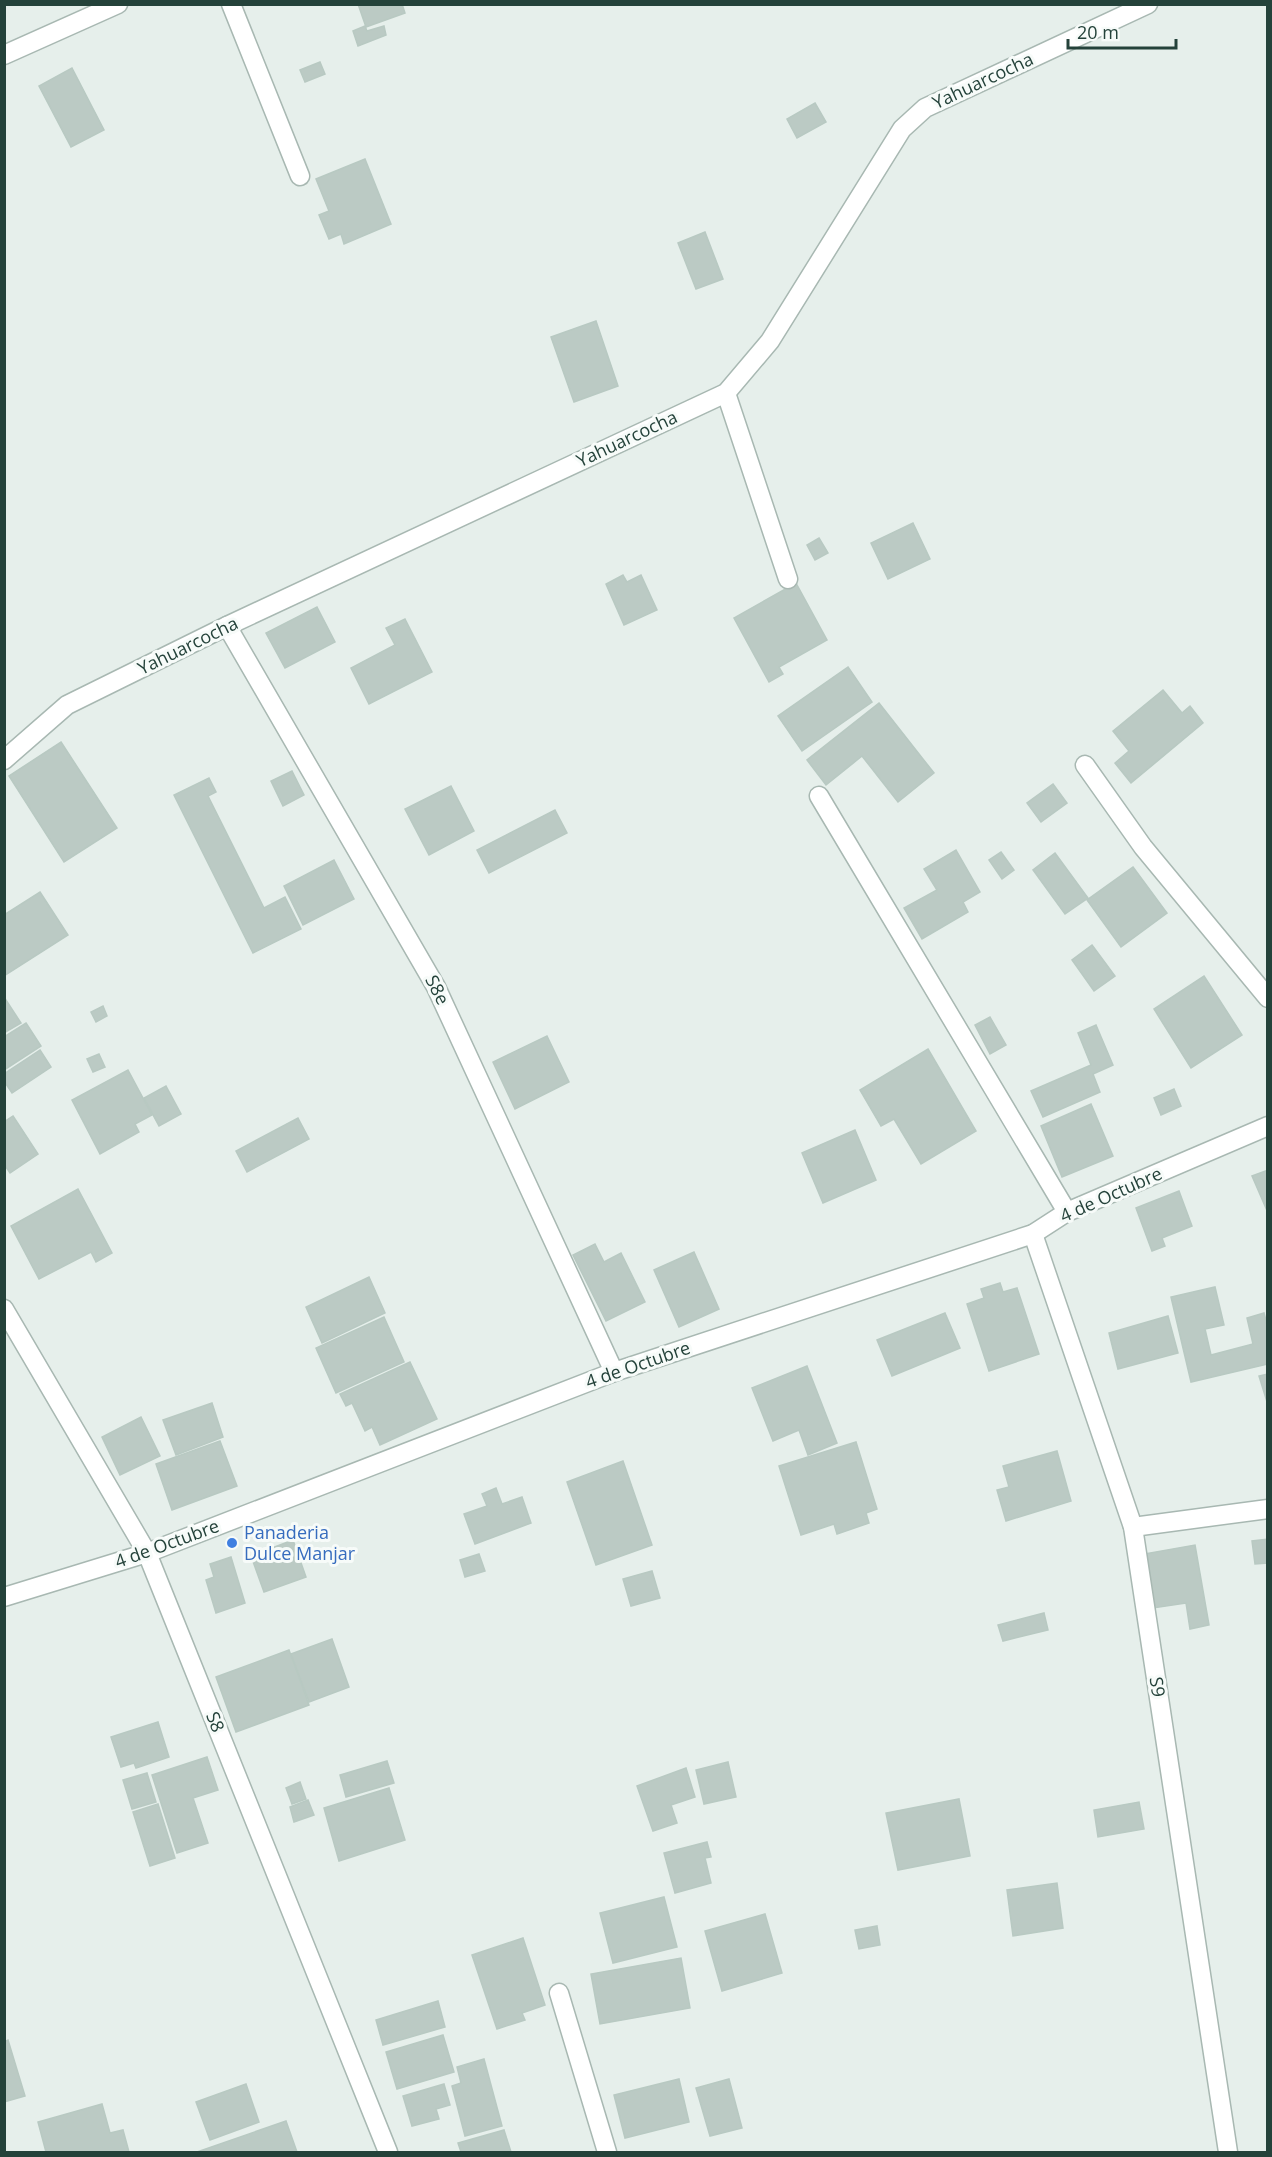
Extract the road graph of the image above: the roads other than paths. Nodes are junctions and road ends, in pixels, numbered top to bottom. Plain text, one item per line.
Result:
1 (118, 4) edge
2 (231, 4) edge
3 (1148, 4) edge
4 (4, 55) edge
5 (300, 177) dead end
6 (726, 393) junction
7 (788, 579) dead end
8 (227, 626) junction
9 (4, 760) edge
10 (1085, 765) dead end
11 (819, 796) dead end
12 (1268, 998) edge
13 (1268, 1126) edge
14 (1067, 1212) junction
15 (1033, 1234) junction
16 (4, 1309) edge
17 (614, 1371) junction
18 (1268, 1509) edge
19 (1133, 1527) junction
20 (147, 1553) junction
21 (4, 1597) edge
22 (559, 1993) dead end
23 (387, 2152) edge
24 (607, 2152) edge
25 (1228, 2152) edge

1 - 4 street
2 - 5 street
3 - 6 street, Yahuarcocha
6 - 7 street
6 - 8 street, Yahuarcocha
8 - 9 street, Yahuarcocha
8 - 17 street, S8e
10 - 12 street
11 - 14 street
13 - 14 street, 4 de Octubre
14 - 15 street, 4 de Octubre
15 - 17 street, 4 de Octubre
15 - 19 street, S9
16 - 20 street, S8
17 - 20 street, 4 de Octubre
18 - 19 street
19 - 25 street, S9
20 - 21 street, 4 de Octubre
20 - 23 street, S8
22 - 24 street

